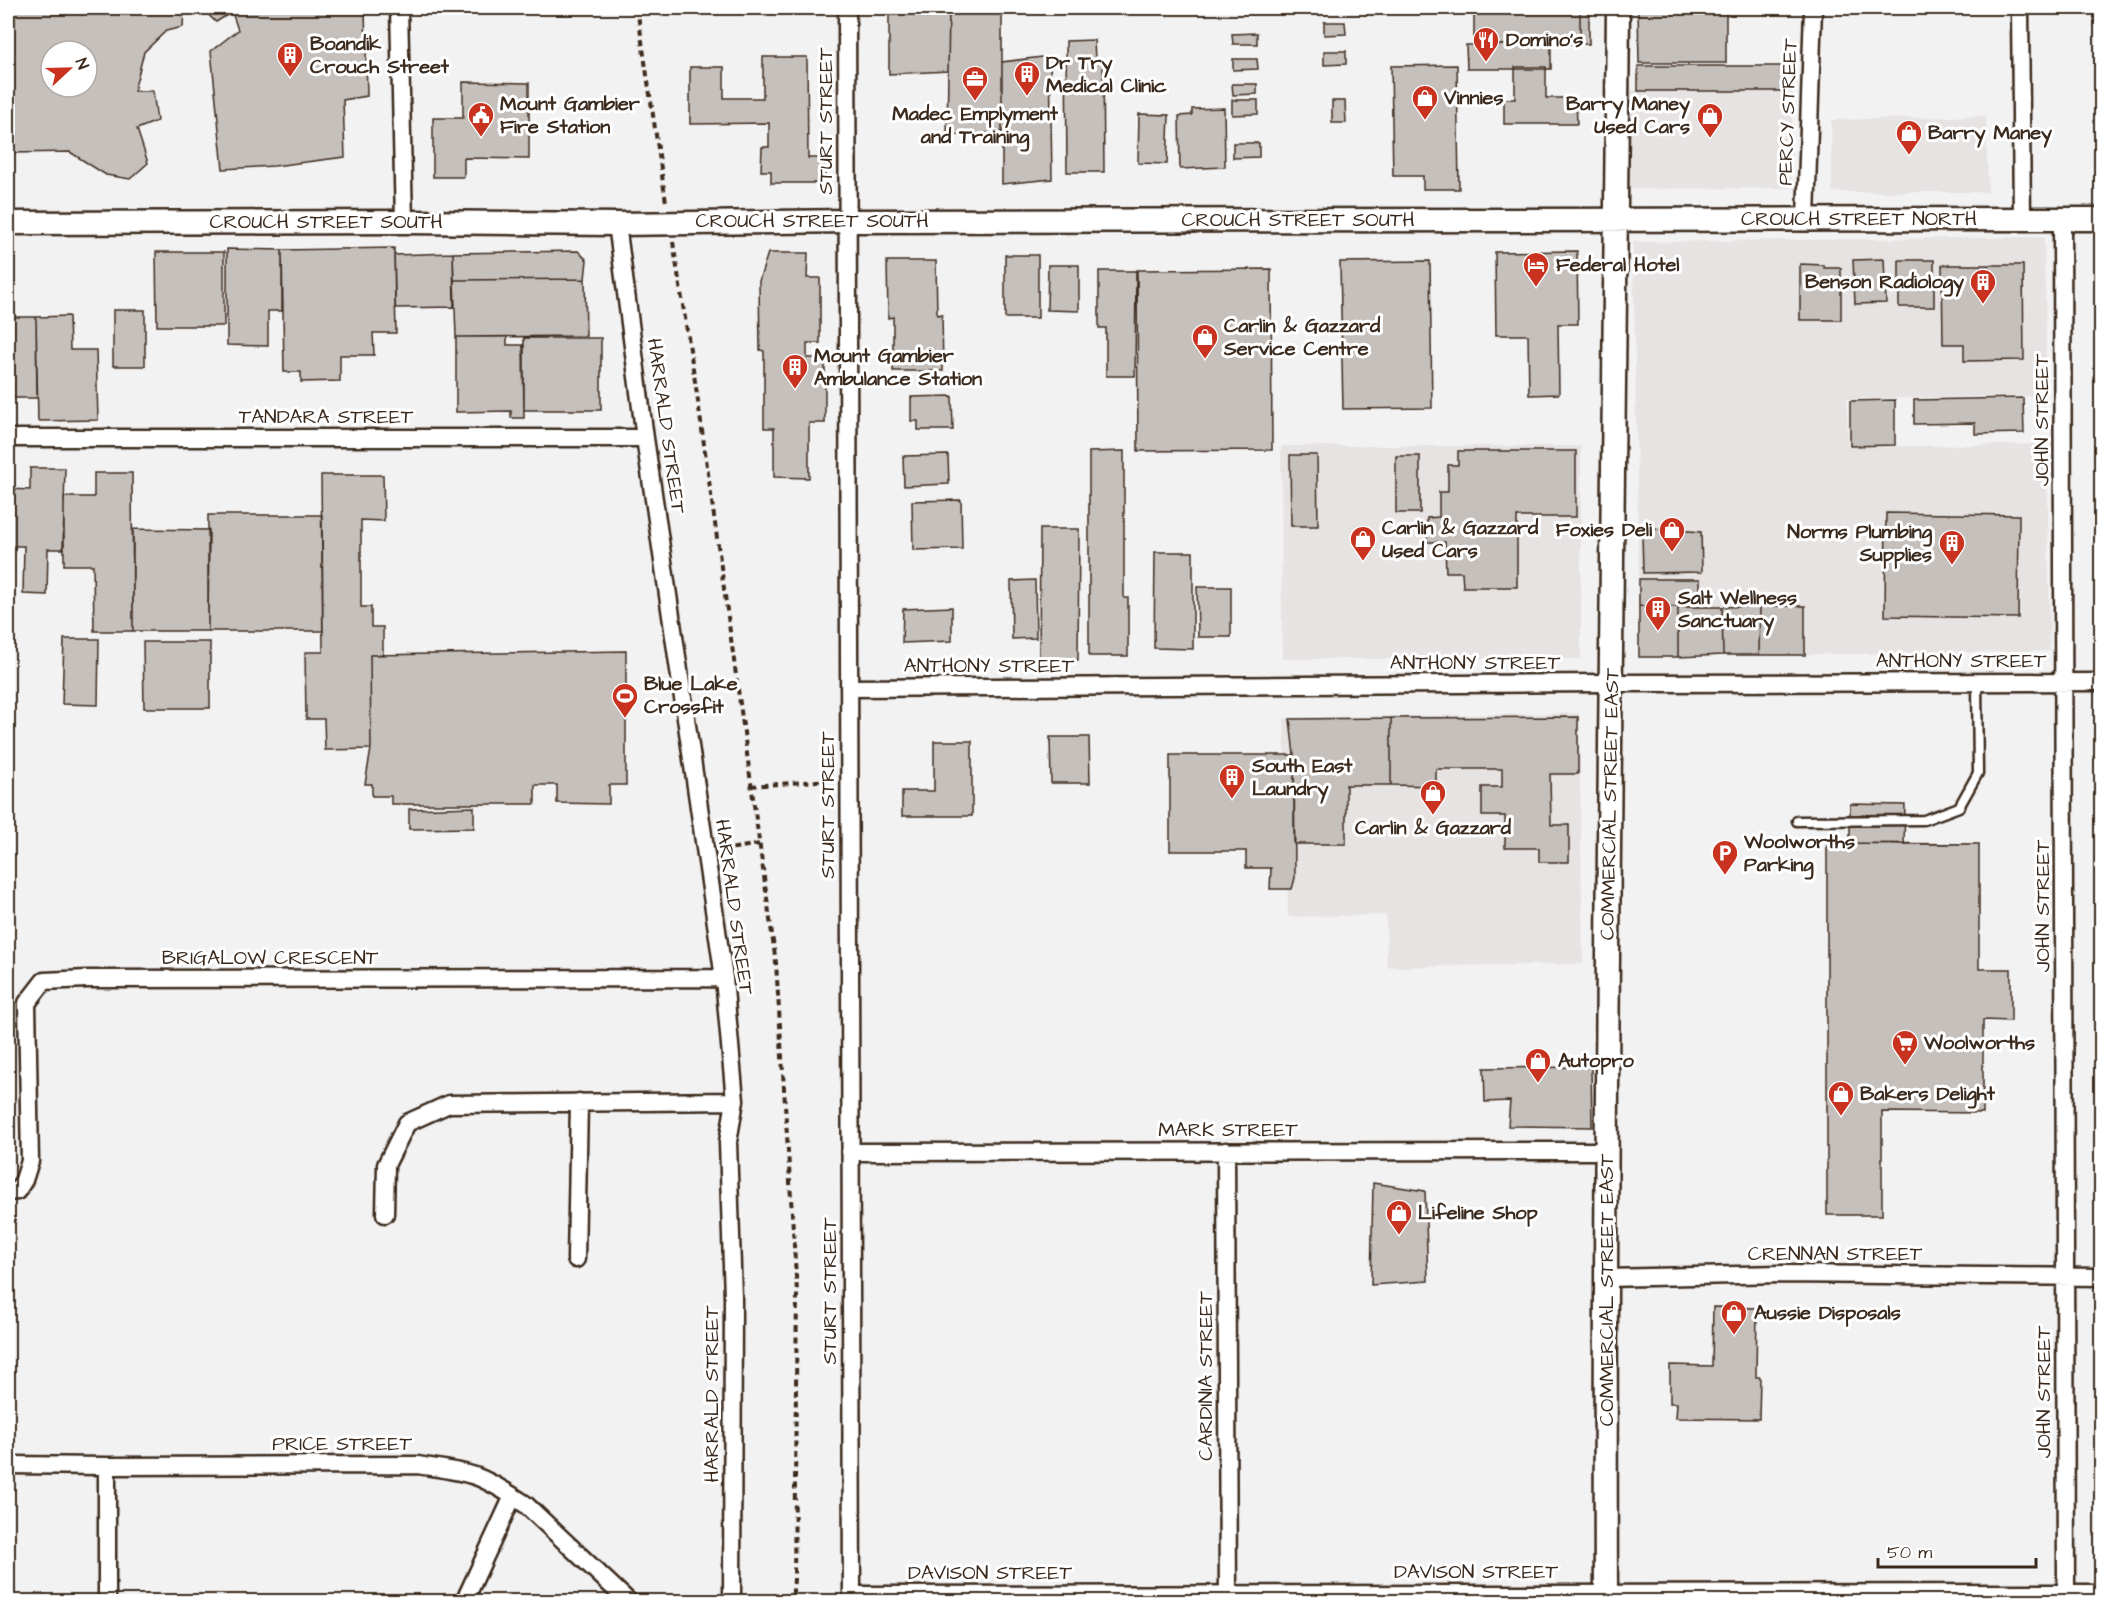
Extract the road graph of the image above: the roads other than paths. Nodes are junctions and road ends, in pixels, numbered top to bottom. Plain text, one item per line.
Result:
1 (399, 8) edge
2 (847, 8) edge
3 (1618, 8) edge
4 (1813, 8) edge
5 (2020, 8) edge
6 (1806, 218) junction
7 (1616, 219) junction
8 (2062, 219) junction
9 (2102, 219) edge
10 (2022, 220) junction
11 (848, 221) junction
12 (404, 222) junction
13 (8, 223) edge
14 (617, 224) junction
15 (8, 438) edge
16 (645, 438) junction
17 (1977, 682) junction
18 (2064, 682) junction
19 (2102, 682) edge
20 (1611, 683) junction
21 (849, 688) junction
22 (1797, 821) dead end
23 (724, 978) junction
24 (735, 1101) junction
25 (579, 1102) junction
26 (1226, 1151) junction
27 (1606, 1151) junction
28 (850, 1152) junction
29 (8, 1192) edge
30 (386, 1214) dead end
31 (576, 1259) dead end
32 (2064, 1277) junction
33 (2102, 1277) edge
34 (1606, 1278) junction
35 (8, 1465) edge
36 (107, 1466) junction
37 (513, 1496) junction
38 (2066, 1593) junction
39 (2102, 1593) edge
40 (1606, 1597) edge
41 (852, 1598) edge
42 (1228, 1598) edge
43 (107, 1602) edge
44 (464, 1602) edge
45 (629, 1602) edge
46 (732, 1602) edge

1 - 12 street
2 - 11 street, STURT STREET
3 - 7 street, COMMERCIAL STREET EAST
4 - 6 street, PERCY STREET
5 - 10 street
6 - 7 street, CROUCH STREET NORTH
6 - 10 street, CROUCH STREET NORTH
7 - 11 street, CROUCH STREET SOUTH
7 - 20 street, COMMERCIAL STREET EAST
8 - 9 street, CROUCH STREET NORTH
8 - 10 street, CROUCH STREET NORTH
8 - 18 street, JOHN STREET
11 - 14 street, CROUCH STREET SOUTH
11 - 21 street, STURT STREET
12 - 13 street, CROUCH STREET SOUTH
12 - 14 street, CROUCH STREET SOUTH
14 - 16 street, HARRALD STREET
15 - 16 street, TANDARA STREET
16 - 23 street, HARRALD STREET
17 - 18 street, ANTHONY STREET
17 - 20 street, ANTHONY STREET
17 - 22 lane
18 - 19 street, ANTHONY STREET
18 - 32 street, JOHN STREET
20 - 21 street, ANTHONY STREET
20 - 27 street, COMMERCIAL STREET EAST
21 - 28 street, STURT STREET
23 - 24 street, HARRALD STREET
23 - 29 street, BRIGALOW CRESCENT
24 - 25 street
24 - 46 street, HARRALD STREET
25 - 30 street
25 - 31 street
26 - 27 street, MARK STREET
26 - 28 street, MARK STREET
26 - 42 street, CARDINIA STREET
27 - 34 street, COMMERCIAL STREET EAST
28 - 41 street, STURT STREET
32 - 33 street, CRENNAN STREET
32 - 34 street, CRENNAN STREET
32 - 38 street, JOHN STREET
34 - 40 street, COMMERCIAL STREET EAST
35 - 36 street, PRICE STREET
36 - 37 street, PRICE STREET
36 - 43 street
37 - 44 street
37 - 45 street, PRICE STREET
38 - 39 street, DAVISON STREET
38 - 40 street, DAVISON STREET
40 - 42 street, DAVISON STREET
41 - 42 street, DAVISON STREET

